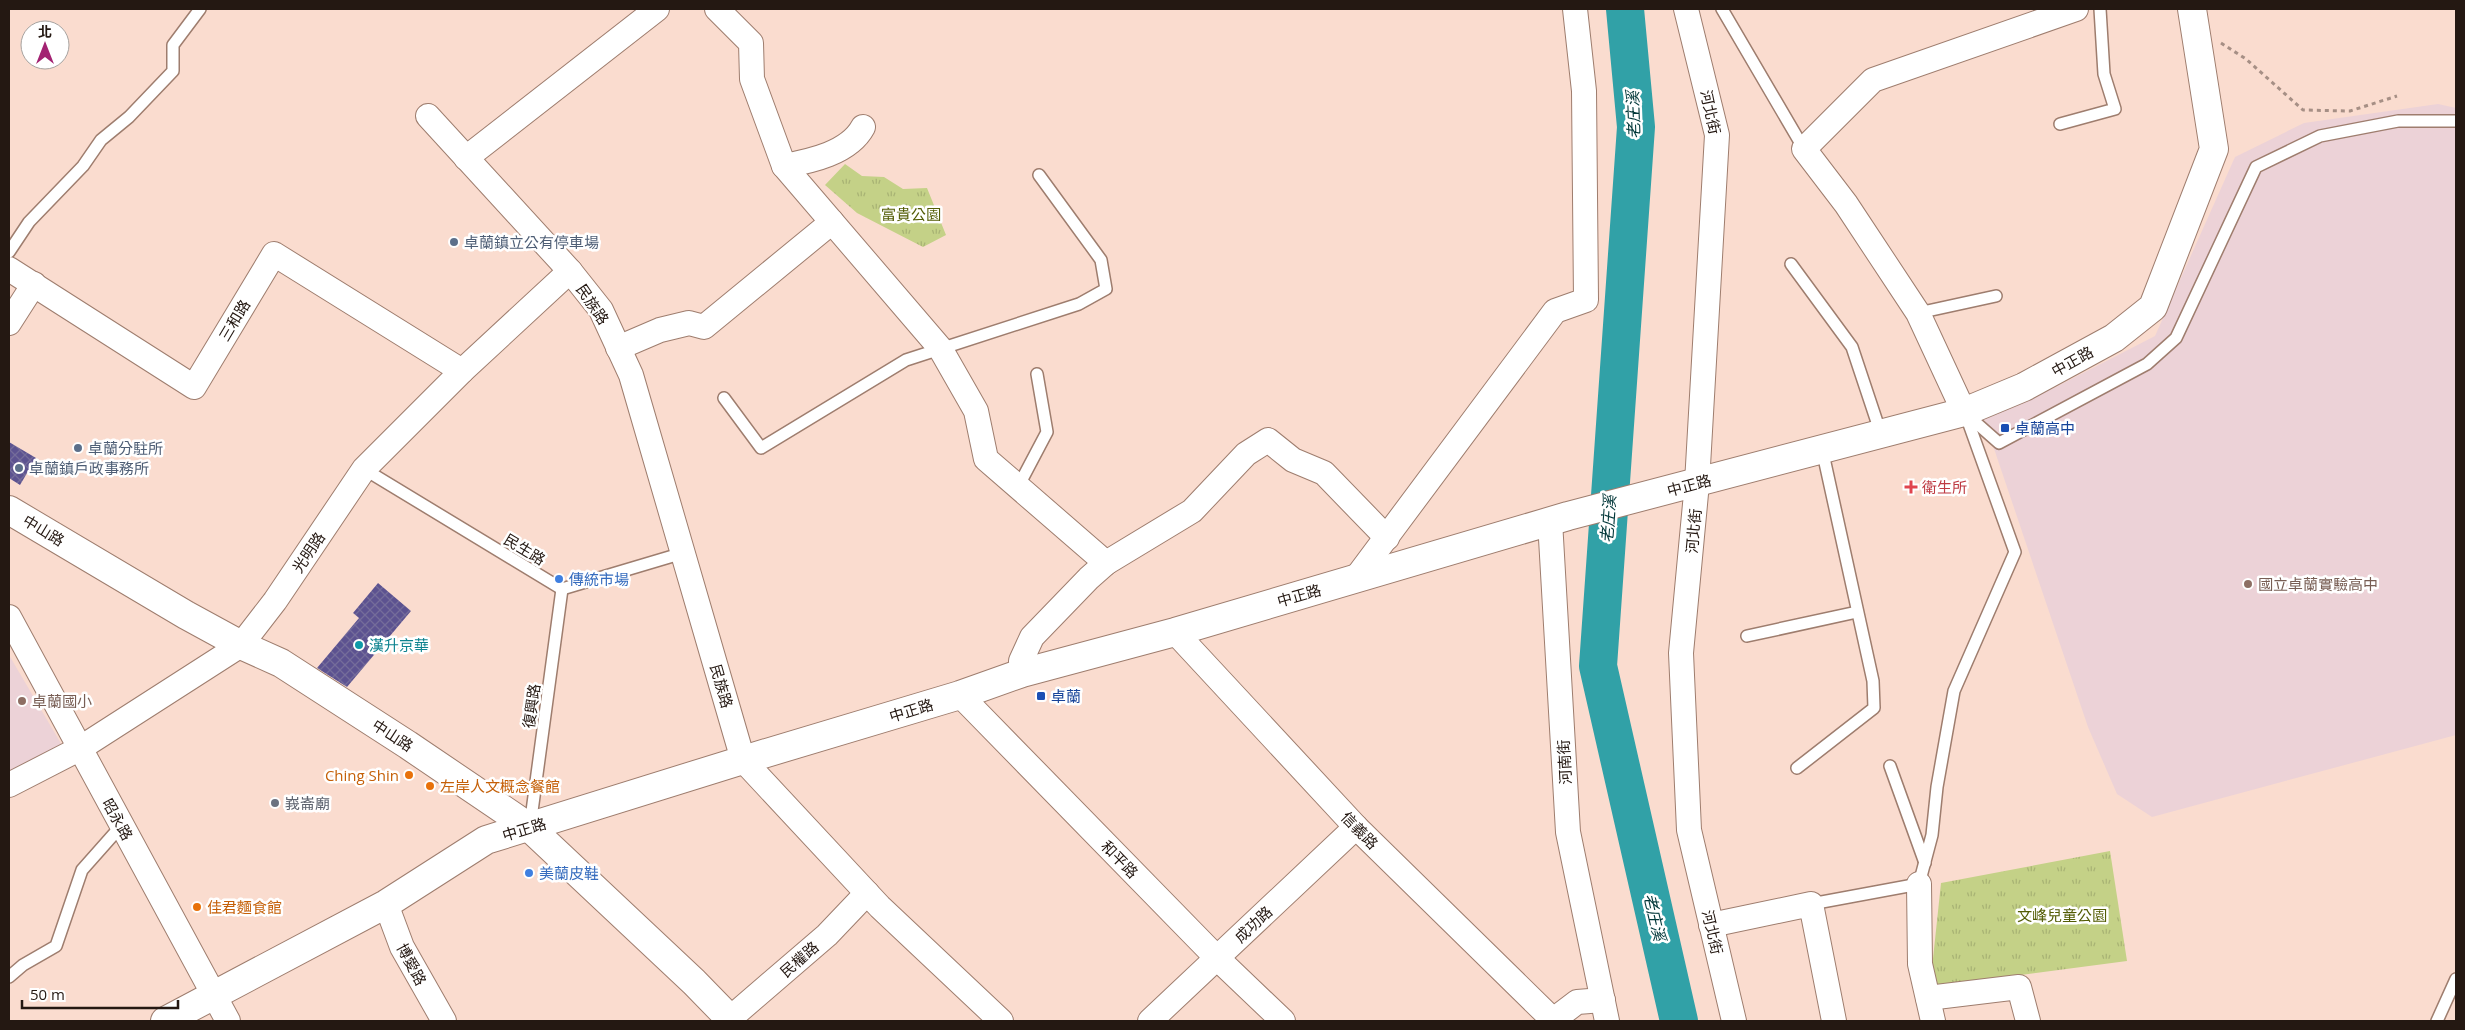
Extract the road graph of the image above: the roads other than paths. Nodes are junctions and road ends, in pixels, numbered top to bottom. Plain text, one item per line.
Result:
1 (200, 9) edge
2 (657, 9) edge
3 (717, 9) edge
4 (1575, 9) edge
5 (1686, 9) edge
6 (1722, 9) edge
7 (2076, 9) edge
8 (2100, 9) edge
9 (2193, 17) edge
10 (428, 116) dead end
11 (2456, 121) edge
12 (2060, 124) dead end
13 (863, 127) dead end
14 (1804, 149) junction
15 (466, 158) junction
16 (784, 166) junction
17 (1039, 175) dead end
18 (832, 222) junction
19 (9, 252) edge
20 (1791, 264) dead end
21 (9, 268) edge
22 (570, 271) junction
23 (34, 284) junction
24 (1996, 296) dead end
25 (1918, 313) junction
26 (9, 323) edge
27 (618, 348) junction
28 (940, 348) junction
29 (462, 371) junction
30 (1037, 374) dead end
31 (724, 398) dead end
32 (1964, 412) junction
33 (1881, 434) junction
34 (1822, 450) junction
35 (364, 469) junction
36 (1697, 483) junction
37 (1018, 487) junction
38 (9, 510) edge
39 (1559, 518) junction
40 (1387, 538) junction
41 (683, 553) junction
42 (1106, 563) junction
43 (1356, 578) junction
44 (562, 589) junction
45 (1857, 612) junction
46 (9, 617) edge
47 (1175, 632) junction
48 (1747, 636) dead end
49 (241, 645) junction
50 (1022, 673) junction
51 (960, 695) junction
52 (79, 749) junction
53 (743, 760) junction
54 (1890, 766) dead end
55 (1797, 768) dead end
56 (9, 785) edge
57 (122, 826) junction
58 (529, 827) junction
59 (1356, 827) junction
60 (1922, 873) junction
61 (867, 893) junction
62 (386, 904) junction
63 (1811, 904) junction
64 (1711, 925) junction
65 (1217, 958) junction
66 (9, 977) edge
67 (2456, 979) edge
68 (214, 995) junction
69 (1928, 998) junction
70 (1605, 1010) edge
71 (1273, 1016) edge
72 (1552, 1020) edge
73 (164, 1021) edge
74 (228, 1021) edge
75 (444, 1021) edge
76 (730, 1021) edge
77 (1001, 1021) edge
78 (1150, 1021) edge
79 (1734, 1021) edge
80 (1834, 1021) edge
81 (1933, 1021) edge
82 (2028, 1021) edge
83 (2437, 1021) edge

1 - 19 lane
2 - 15 street
3 - 16 street
4 - 40 street
5 - 36 street, 河北街
6 - 14 lane
7 - 14 street
8 - 12 lane
9 - 32 street, 中正路
10 - 15 street, 民族路
11 - 32 lane
13 - 16 street
14 - 25 street
15 - 22 street, 民族路
16 - 18 street
17 - 28 lane
18 - 27 street
18 - 28 street
20 - 33 lane
21 - 23 street, 三和路
22 - 27 street, 民族路
22 - 29 street, 光明路
23 - 26 street
23 - 29 street, 三和路
24 - 25 lane
25 - 32 street
27 - 41 street, 民族路
28 - 31 lane
28 - 37 street
29 - 35 street, 光明路
30 - 37 lane
32 - 33 street, 中正路
32 - 60 lane
33 - 34 street, 中正路
34 - 36 street, 中正路
34 - 45 lane
35 - 44 lane, 民生路
35 - 49 street, 光明路
36 - 39 street, 中正路
36 - 64 street, 河北街
37 - 42 street
38 - 49 street, 中山路
39 - 43 street, 中正路
39 - 70 street, 河南街
40 - 42 street
40 - 43 street
41 - 44 lane
41 - 53 street, 民族路
42 - 50 street
43 - 47 street, 中正路
44 - 58 lane, 復興路
45 - 48 lane
45 - 55 lane
46 - 52 street, 昭永路
47 - 50 street, 中正路
47 - 59 street, 信義路
49 - 52 street, 光明路
49 - 58 street, 中山路
50 - 51 street, 中正路
51 - 53 street, 中正路
51 - 65 street, 和平路
52 - 56 street, 光明路
52 - 57 street, 昭永路
53 - 58 street, 中正路
53 - 61 street, 民族路
54 - 60 lane
57 - 66 lane
57 - 68 street, 昭永路
58 - 62 street, 中正路
58 - 76 street, 中山路
59 - 65 street, 成功路
59 - 72 street, 信義路
60 - 63 lane
60 - 69 street
61 - 76 street, 民權路
61 - 77 street, 民族路
62 - 68 street, 中正路
62 - 75 street, 博愛路
63 - 64 street
63 - 80 street
64 - 79 street, 河北街
65 - 71 street, 和平路
65 - 78 street, 成功路
67 - 83 lane
68 - 73 street, 中正路
68 - 74 street, 昭永路
69 - 81 street
69 - 82 street
70 - 72 street

